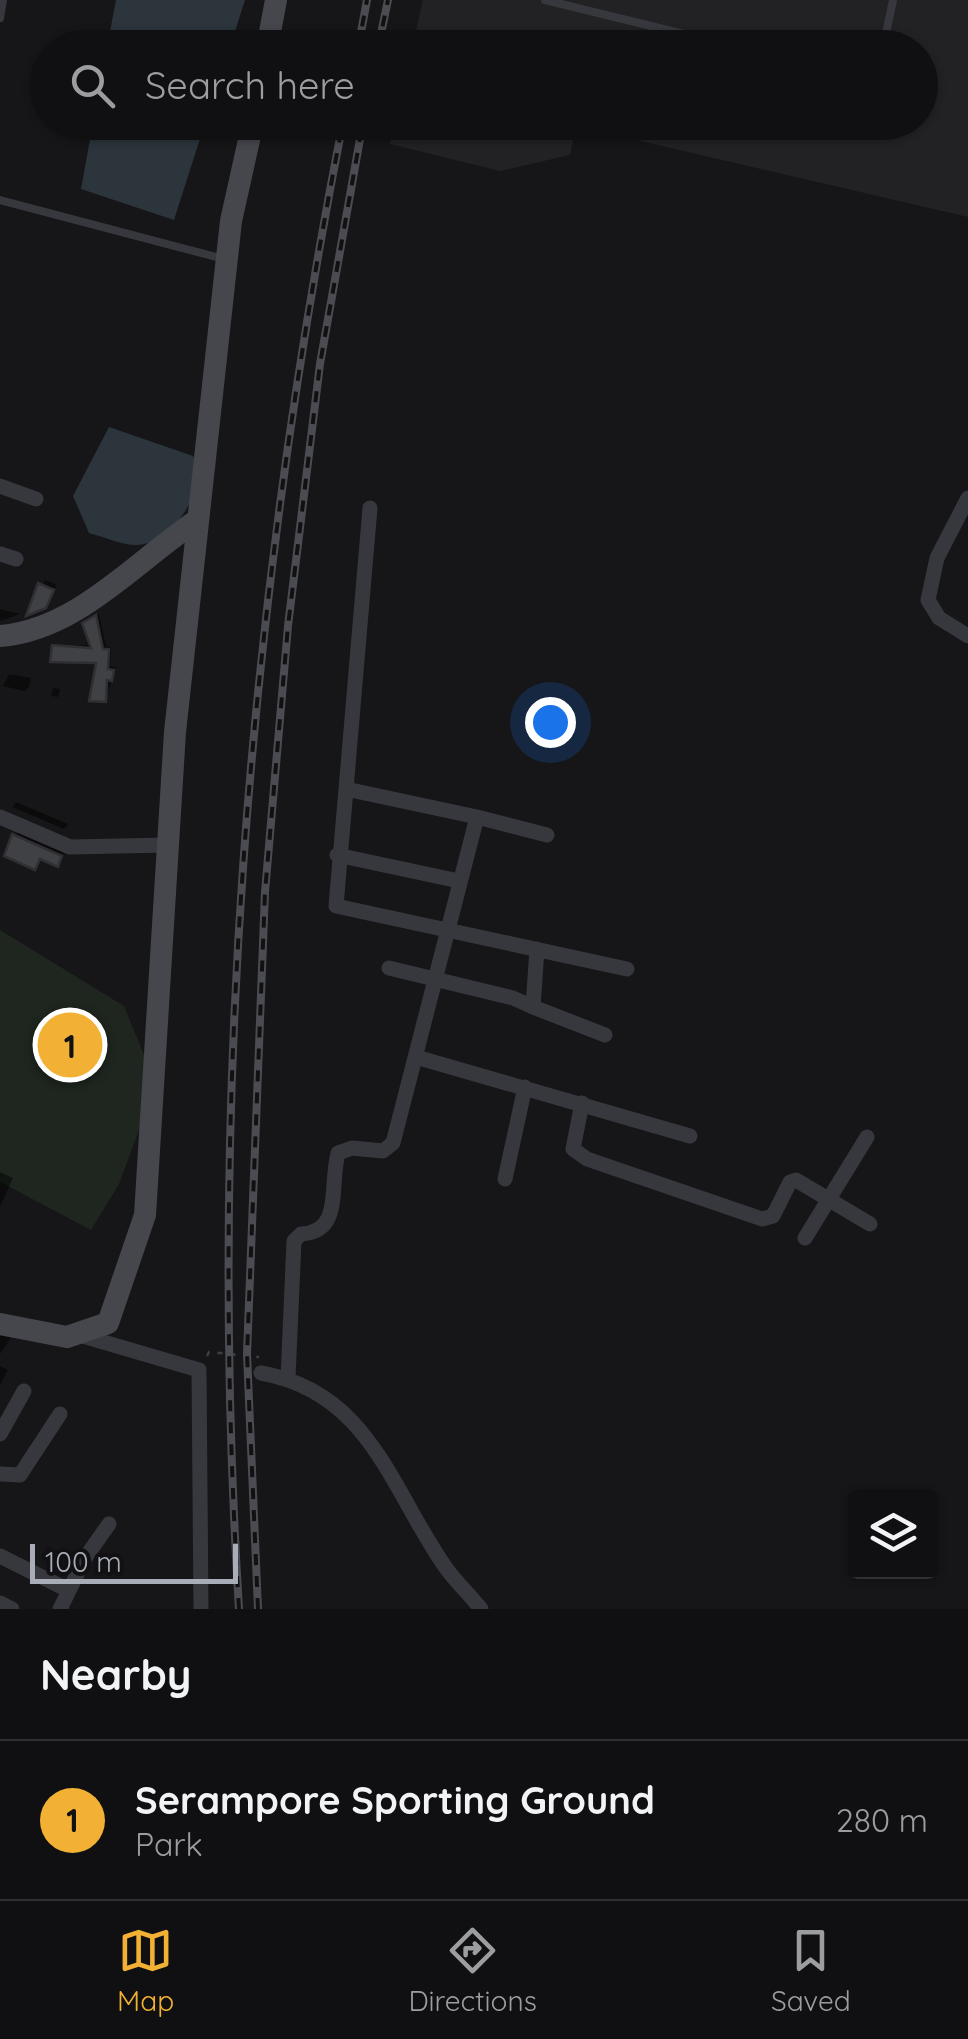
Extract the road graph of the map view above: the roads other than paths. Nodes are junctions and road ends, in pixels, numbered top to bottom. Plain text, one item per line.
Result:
1 (2, 0) edge
2 (276, 0) edge
3 (545, 0) edge
4 (893, 0) edge
5 (0, 18) edge
6 (270, 30) edge
7 (668, 30) edge
8 (887, 30) edge
9 (249, 140) edge
10 (0, 200) edge
11 (229, 260) junction
12 (0, 486) edge
13 (968, 498) edge
14 (36, 499) dead end
15 (370, 508) dead end
16 (196, 521) junction
17 (961, 530) edge
18 (0, 636) edge
19 (968, 636) edge
20 (346, 789) junction
21 (0, 817) edge
22 (477, 817) junction
23 (547, 835) dead end
24 (169, 846) junction
25 (336, 855) junction
26 (460, 881) junction
27 (446, 928) junction
28 (537, 949) junction
29 (389, 968) dead end
30 (627, 969) dead end
31 (436, 977) junction
32 (532, 1007) junction
33 (605, 1035) dead end
34 (416, 1057) junction
35 (525, 1087) junction
36 (582, 1103) junction
37 (690, 1136) dead end
38 (868, 1137) dead end
39 (506, 1179) dead end
40 (828, 1197) junction
41 (870, 1224) dead end
42 (806, 1238) dead end
43 (0, 1324) edge
44 (76, 1334) junction
45 (261, 1373) road end
46 (288, 1378) junction
47 (24, 1391) dead end
48 (60, 1414) dead end
49 (0, 1434) edge
50 (0, 1474) edge
51 (109, 1524) dead end
52 (0, 1556) edge
53 (68, 1590) junction
54 (0, 1603) edge
55 (12, 1609) edge
56 (60, 1609) edge
57 (201, 1609) edge
58 (482, 1609) edge

1 - 5 lane
2 - 6 street
3 - 7 lane
4 - 8 lane
9 - 11 street
10 - 11 lane
11 - 16 street
12 - 14 street
13 - 17 street
15 - 20 street
16 - 18 street
16 - 24 street
17 - 19 street
20 - 22 street
20 - 25 street
21 - 24 street
22 - 23 street
22 - 26 street
24 - 44 street
25 - 26 street
25 - 27 street
26 - 27 street
27 - 28 street
27 - 31 street
28 - 30 street
28 - 32 street
29 - 31 street
31 - 32 street
31 - 34 street
32 - 33 street
34 - 35 street
34 - 46 street
35 - 36 street
35 - 39 street
36 - 37 street
36 - 40 street
38 - 40 street
40 - 41 street
40 - 42 street
43 - 44 street
44 - 57 street
45 - 46 street
46 - 58 street
47 - 49 street
48 - 50 street
51 - 53 street
52 - 53 street
53 - 56 street
54 - 55 street

